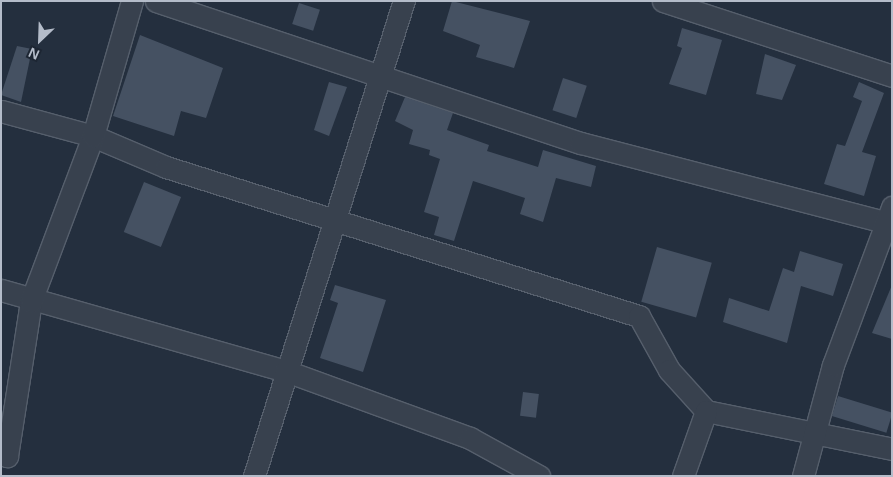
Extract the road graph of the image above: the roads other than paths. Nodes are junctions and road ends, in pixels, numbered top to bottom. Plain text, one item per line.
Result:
1 (132, 1) edge
2 (156, 1) edge
3 (404, 1) edge
4 (663, 1) edge
5 (384, 76) junction
6 (892, 76) edge
7 (1, 110) edge
8 (93, 136) junction
9 (890, 218) edge
10 (337, 222) junction
11 (1, 290) edge
12 (31, 301) junction
13 (286, 371) junction
14 (706, 411) junction
15 (814, 432) junction
16 (892, 449) edge
17 (1, 453) edge
18 (254, 476) edge
19 (539, 476) edge
20 (683, 476) edge
21 (803, 476) edge

1 - 8 street
2 - 5 street
3 - 5 street
4 - 6 street
5 - 9 street
5 - 10 street
7 - 8 street
8 - 10 street
8 - 12 street
9 - 15 street
10 - 13 street
10 - 14 street
11 - 12 street
12 - 13 street
12 - 17 street
13 - 18 street
13 - 19 street
14 - 15 street
14 - 20 street
15 - 16 street
15 - 21 street

